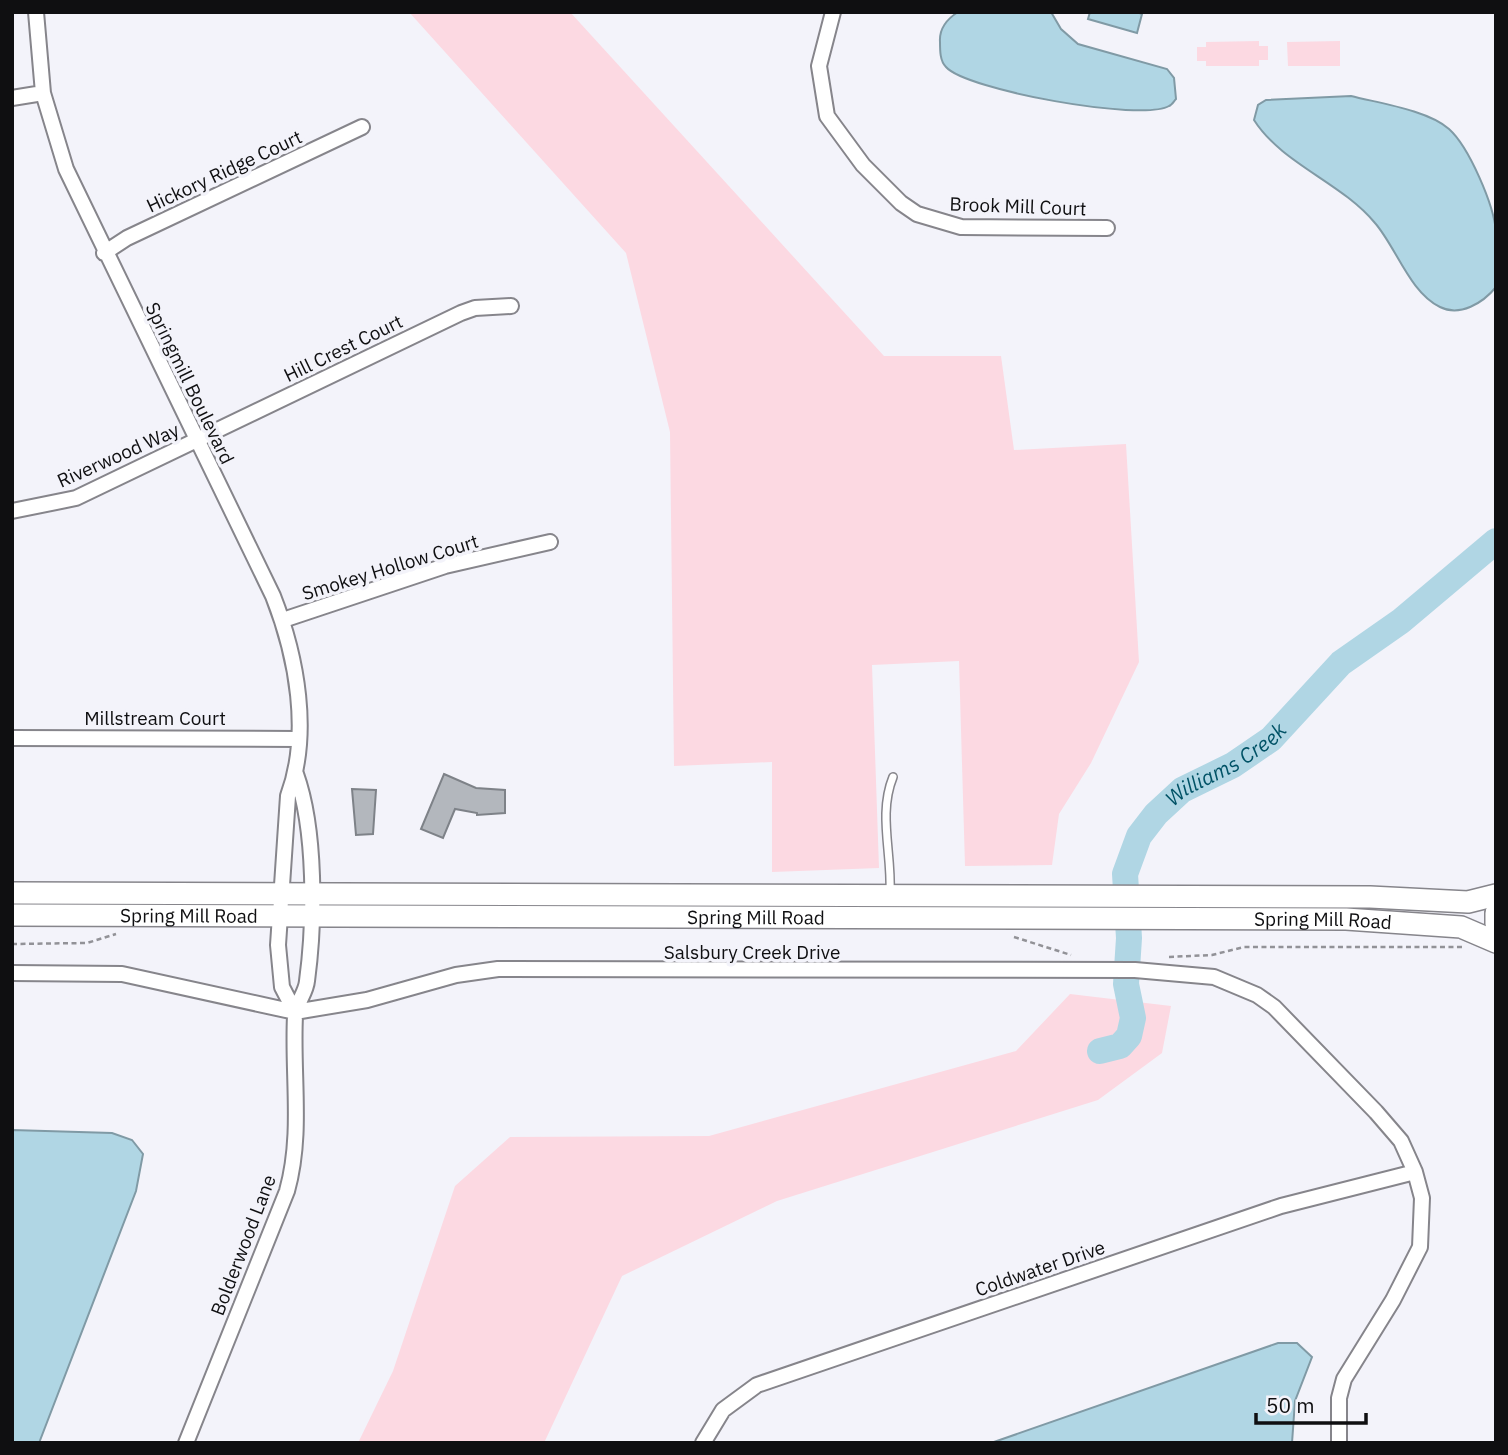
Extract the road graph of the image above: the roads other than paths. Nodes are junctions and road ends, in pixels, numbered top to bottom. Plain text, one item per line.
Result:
1 (36, 12) edge
2 (833, 12) edge
3 (43, 93) junction
4 (12, 98) edge
5 (362, 127) dead end
6 (1107, 228) dead end
7 (104, 253) junction
8 (511, 306) dead end
9 (197, 440) junction
10 (12, 511) edge
11 (551, 542) dead end
12 (282, 620) junction
13 (12, 738) edge
14 (298, 738) junction
15 (296, 774) junction
16 (893, 777) dead end
17 (12, 893) edge
18 (1496, 895) edge
19 (890, 896) junction
20 (281, 903) junction
21 (311, 904) junction
22 (1496, 913) edge
23 (12, 915) edge
24 (1496, 924) edge
25 (1496, 942) edge
26 (12, 973) edge
27 (295, 1012) junction
28 (1415, 1172) junction
29 (186, 1443) edge
30 (703, 1443) edge
31 (1339, 1443) edge

1 - 3 street, Springmill Boulevard
2 - 6 street, Brook Mill Court
3 - 4 street
3 - 7 street, Springmill Boulevard
5 - 7 street, Hickory Ridge Court
7 - 9 street, Springmill Boulevard
8 - 9 street, Hill Crest Court
9 - 10 street, Riverwood Way
9 - 12 street, Springmill Boulevard
11 - 12 street, Smokey Hollow Court
12 - 14 street, Springmill Boulevard
13 - 14 street, Millstream Court
14 - 15 street, Springmill Boulevard
15 - 20 street, Springmill Boulevard
15 - 21 street, Springmill Boulevard
16 - 19 lane
17 - 20 street, Spring Mill Road
18 - 19 street, Spring Mill Road
19 - 21 street, Spring Mill Road
20 - 21 street, Spring Mill Road
20 - 23 street, Spring Mill Road
20 - 27 street, Bolderwood Lane
21 - 25 street, Spring Mill Road
21 - 27 street, Bolderwood Lane
22 - 24 street
26 - 27 street, Salsbury Creek Drive
27 - 28 street, Salsbury Creek Drive
27 - 29 street, Bolderwood Lane
28 - 30 street, Coldwater Drive
28 - 31 street, Salsbury Creek Drive

